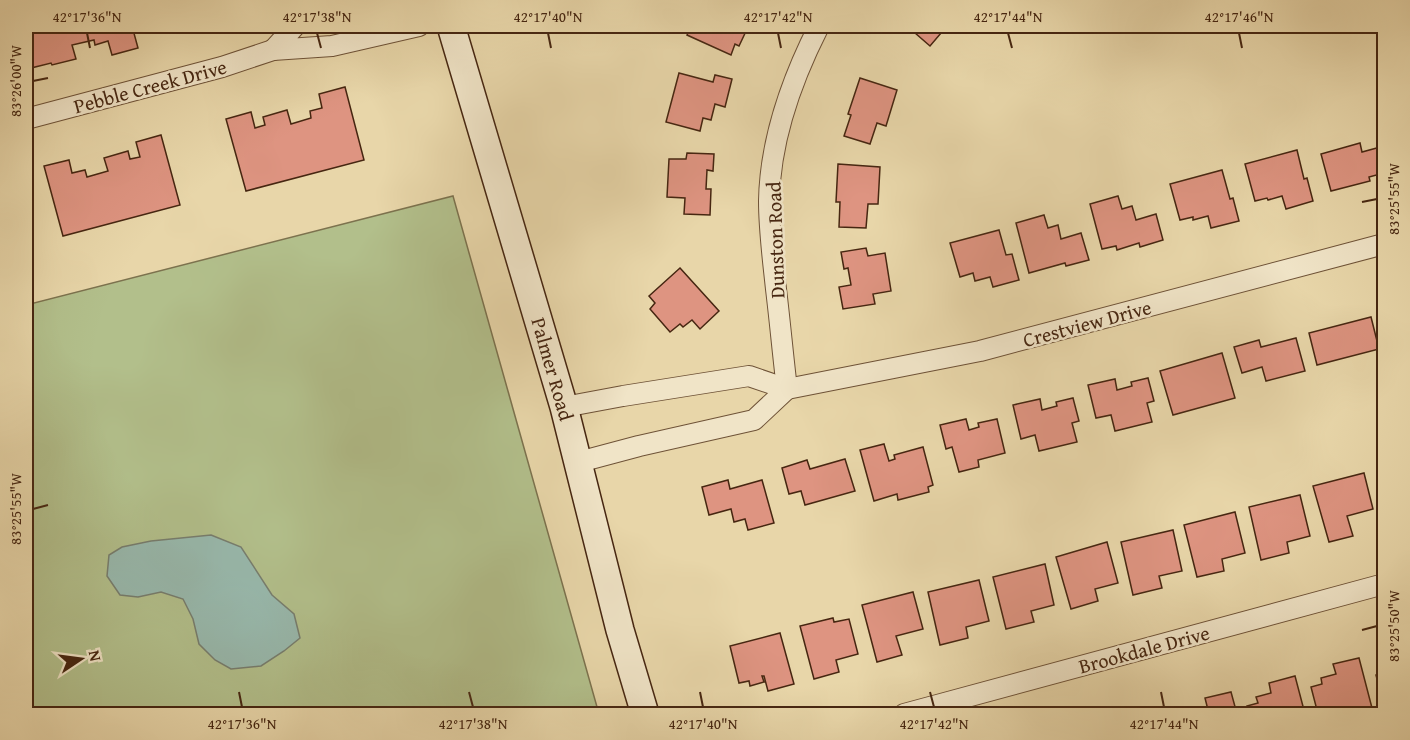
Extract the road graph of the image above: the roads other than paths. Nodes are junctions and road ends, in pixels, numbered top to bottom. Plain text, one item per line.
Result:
1 (295, 26) edge
2 (419, 26) edge
3 (451, 26) edge
4 (819, 26) edge
5 (273, 50) junction
6 (26, 119) edge
7 (1384, 244) edge
8 (787, 389) junction
9 (564, 407) junction
10 (579, 462) junction
11 (1384, 584) edge
12 (645, 714) edge
13 (904, 714) edge

1 - 5 street, Pebble Creek Drive
2 - 5 street, Pebble Creek Drive
3 - 9 street, Palmer Road
4 - 8 street, Dunston Road
5 - 6 street, Pebble Creek Drive
7 - 8 street, Crestview Drive
8 - 9 street
8 - 10 street
9 - 10 street, Palmer Road
10 - 12 street, Palmer Road
11 - 13 street, Brookdale Drive

